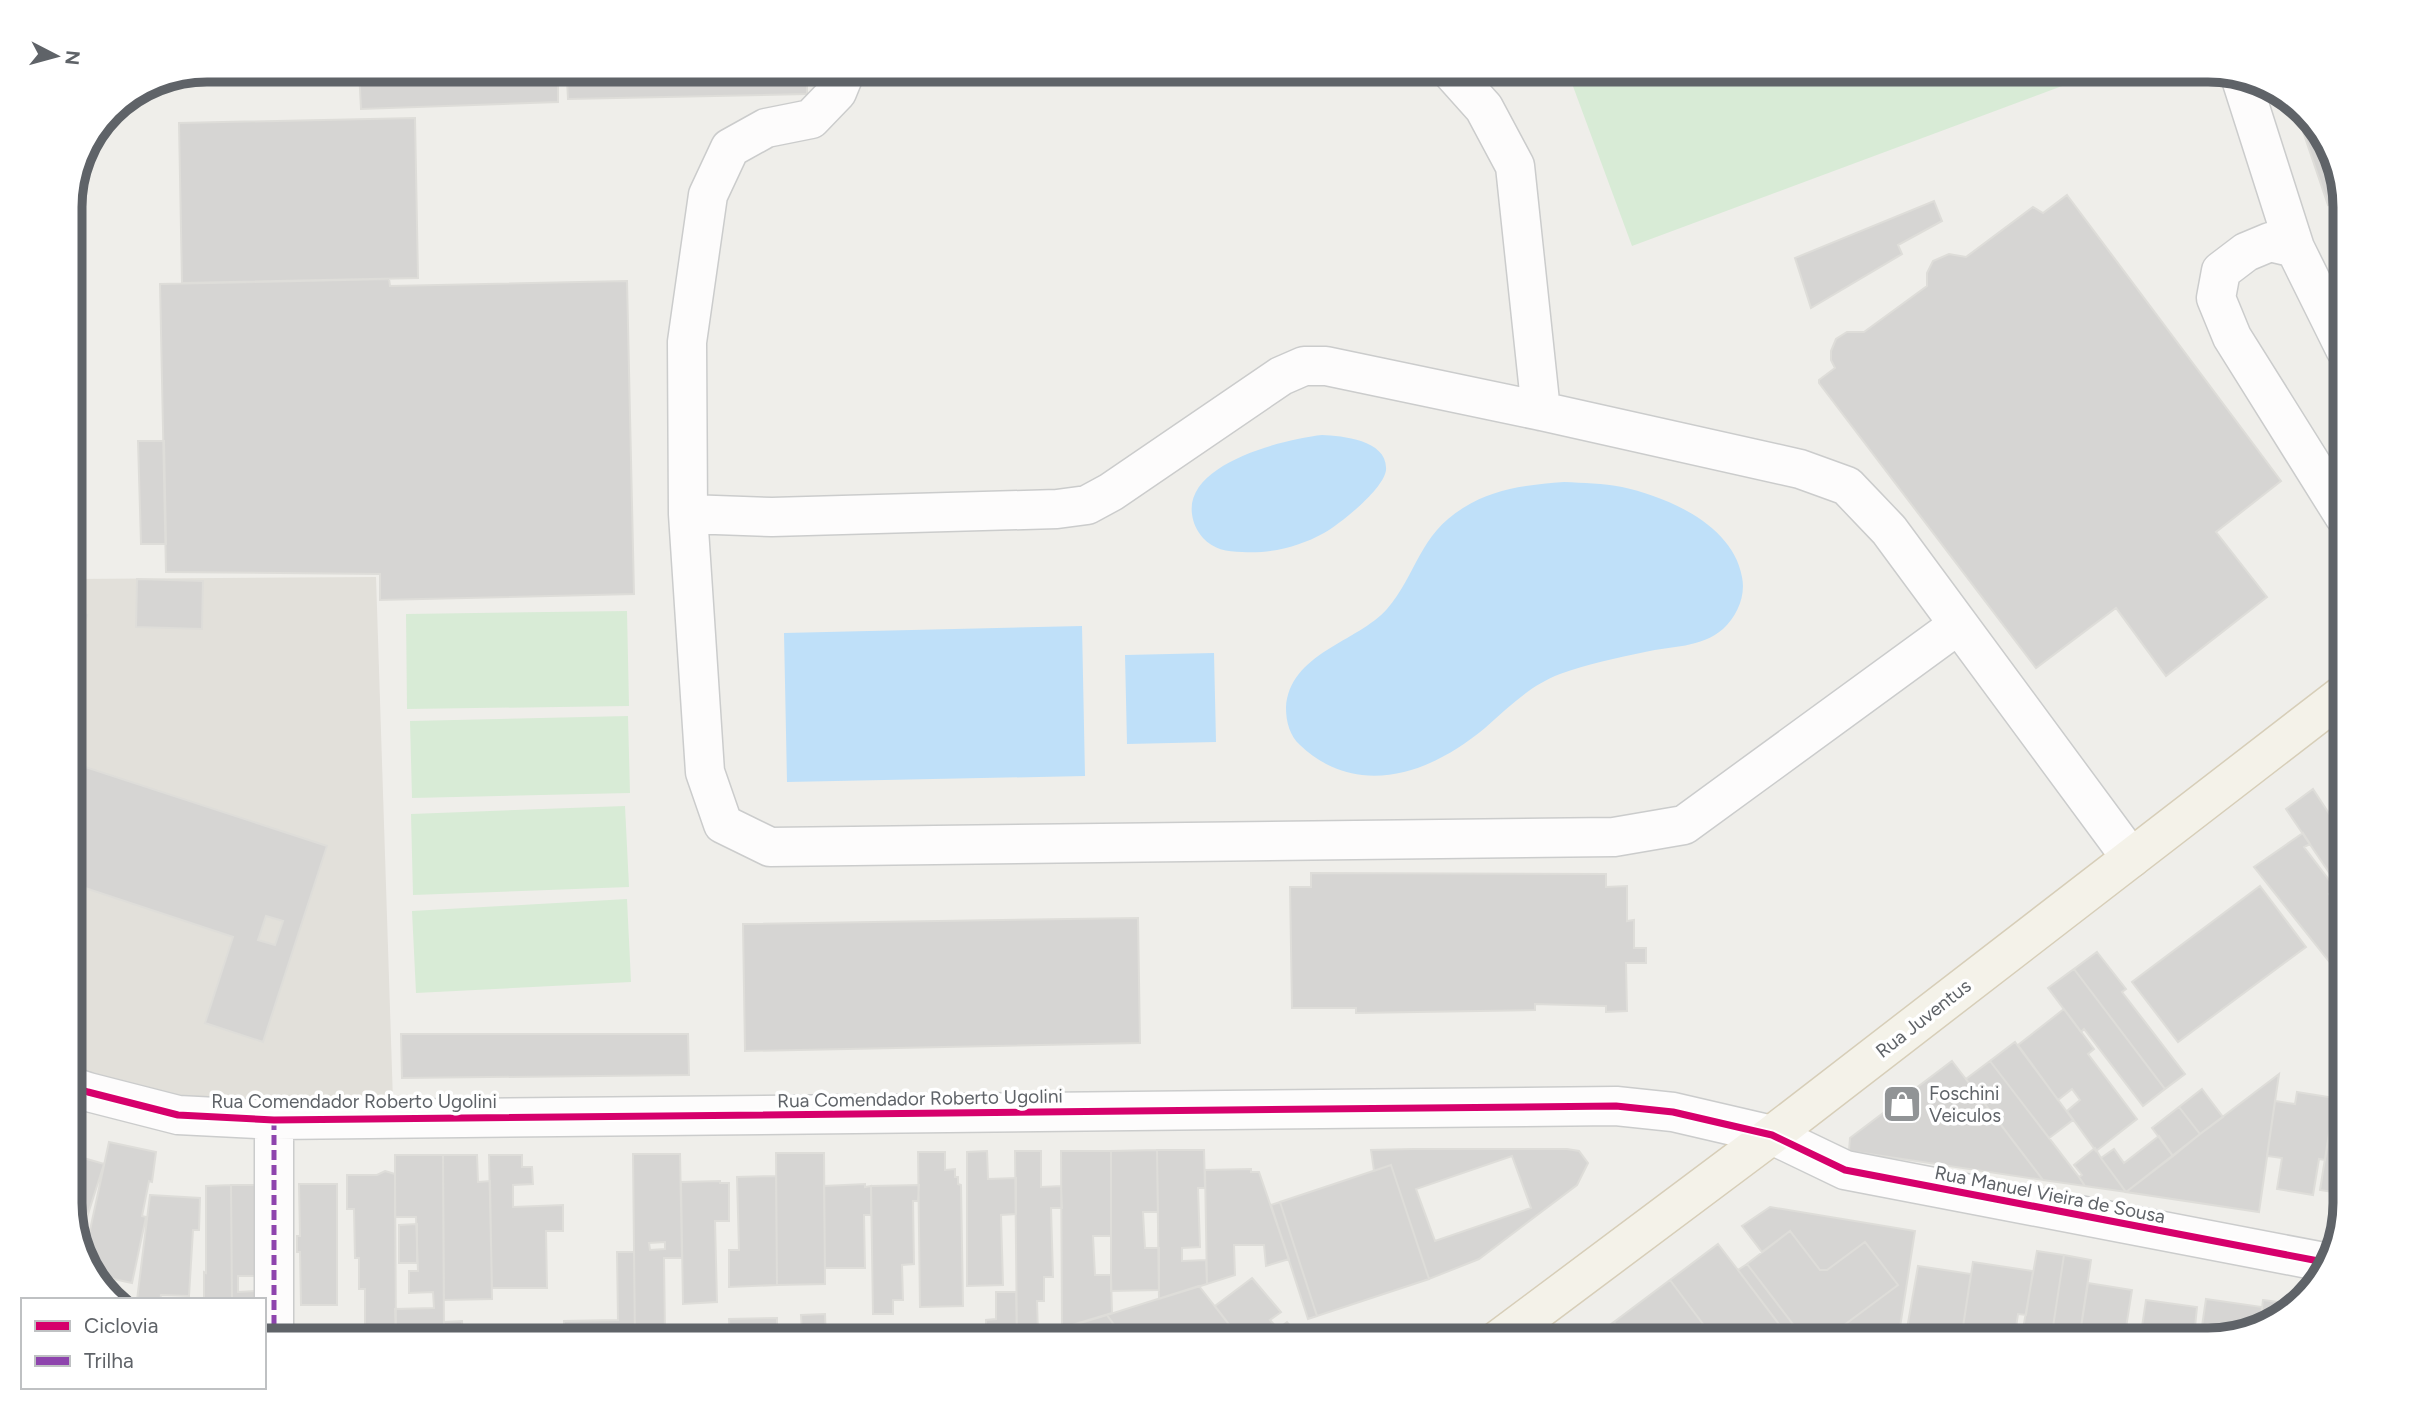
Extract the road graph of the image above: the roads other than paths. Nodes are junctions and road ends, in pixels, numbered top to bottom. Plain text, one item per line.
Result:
1 (1461, 82) edge
2 (841, 83) edge
3 (2244, 87) edge
4 (2295, 248) junction
5 (2332, 323) edge
6 (1541, 411) junction
7 (2332, 497) edge
8 (688, 514) junction
9 (1958, 625) junction
10 (2333, 709) edge
11 (2131, 858) junction
12 (83, 1090) edge
13 (274, 1120) junction
14 (1772, 1135) junction
15 (2318, 1261) edge
16 (274, 1328) edge
17 (1514, 1328) edge

1 - 6 street
2 - 8 street
3 - 4 street
4 - 5 street
4 - 7 street
6 - 8 street
6 - 9 street
8 - 9 street
9 - 11 street
10 - 11 main road, Rua Juventus
11 - 14 main road, Rua Juventus
12 - 13 street, Rua Comendador Roberto Ugolini
13 - 14 street, Rua Comendador Roberto Ugolini
13 - 16 street
14 - 15 street, Rua Manuel Vieira de Sousa
14 - 17 main road, Rua Juventus

